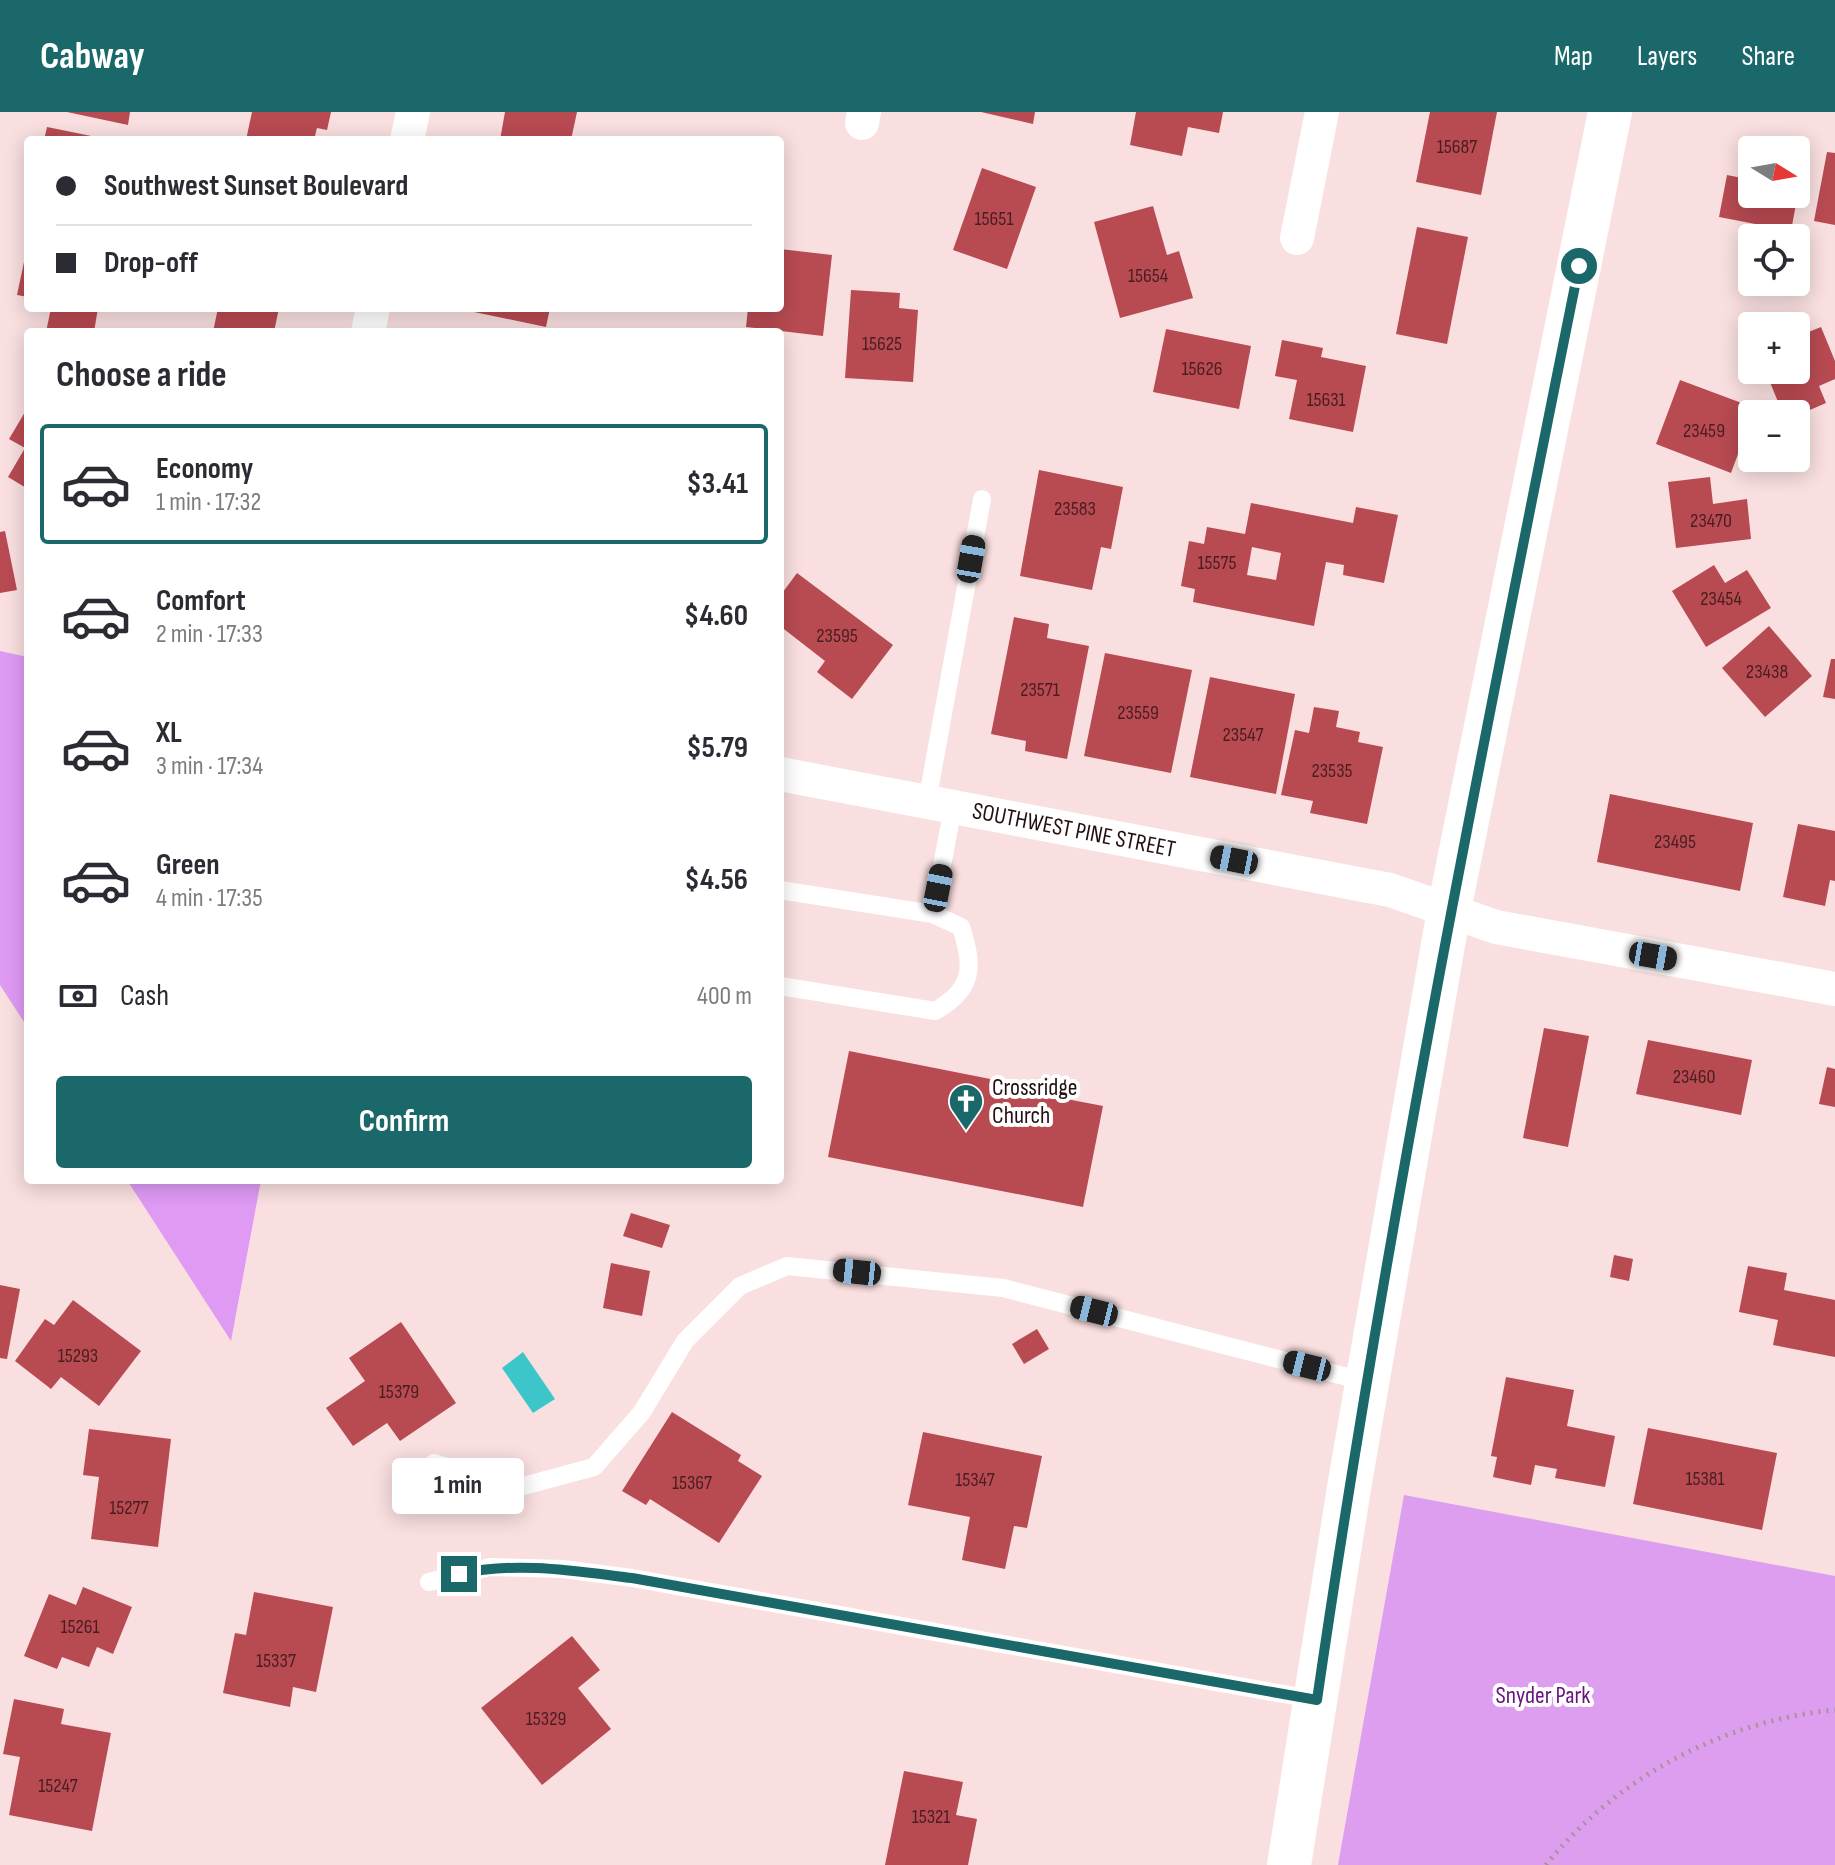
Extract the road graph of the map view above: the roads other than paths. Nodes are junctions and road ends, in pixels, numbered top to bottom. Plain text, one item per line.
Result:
1 (413, 112) edge
2 (1322, 112) edge
3 (1610, 112) edge
4 (408, 136) edge
5 (1297, 238) dead end
6 (982, 499) dead end
7 (784, 775) edge
8 (940, 805) junction
9 (784, 891) edge
10 (1449, 910) junction
11 (933, 914) junction
12 (784, 987) edge
13 (1835, 989) edge
14 (1367, 1382) junction
15 (434, 1463) dead end
16 (429, 1582) dead end
17 (1317, 1700) junction
18 (1289, 1865) edge

1 - 4 street
2 - 5 street
3 - 10 main road
6 - 8 lane
7 - 8 street, SOUTHWEST PINE STREET
8 - 10 street, SOUTHWEST PINE STREET
8 - 11 lane
9 - 11 lane
10 - 13 street, SOUTHWEST PINE STREET
10 - 14 main road
11 - 12 lane
14 - 15 lane
14 - 17 main road
16 - 17 lane
17 - 18 main road

